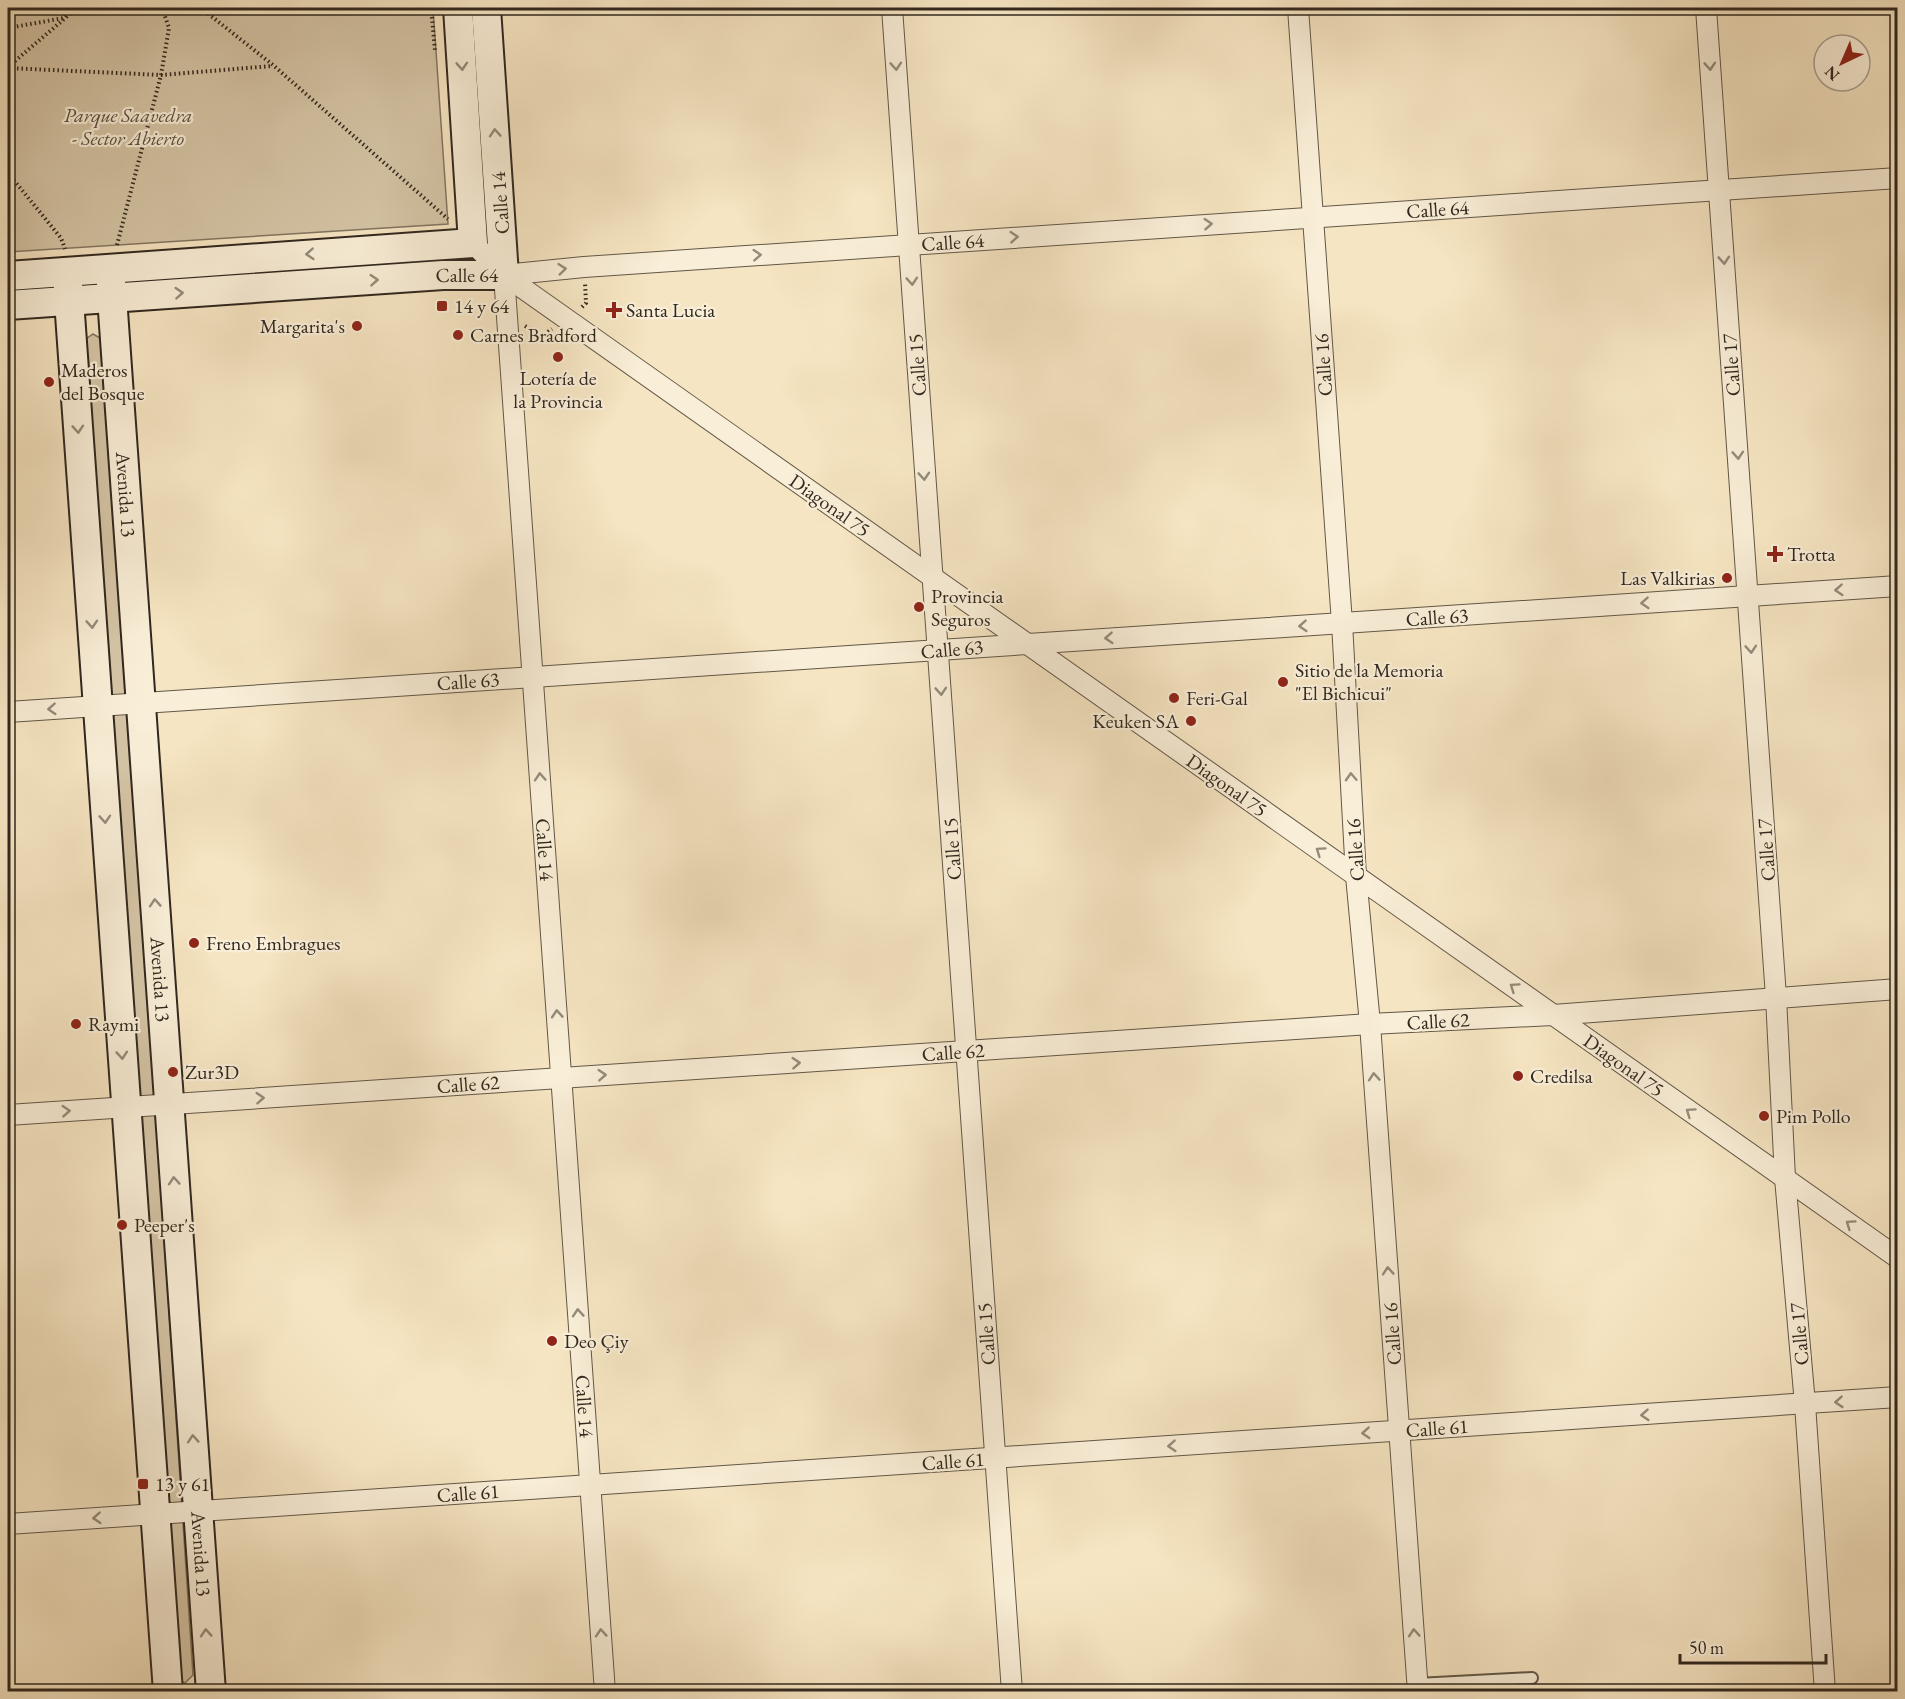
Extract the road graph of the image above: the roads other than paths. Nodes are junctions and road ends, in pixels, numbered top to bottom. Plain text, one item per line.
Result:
1 (458, 8) edge
2 (486, 8) edge
3 (892, 8) edge
4 (1298, 8) edge
5 (1706, 8) edge
6 (1898, 178) edge
7 (1719, 190) junction
8 (1313, 217) junction
9 (473, 243) junction
10 (909, 244) junction
11 (113, 272) junction
12 (67, 275) junction
13 (504, 275) junction
14 (8, 276) edge
15 (8, 305) edge
16 (931, 576) junction
17 (1898, 586) edge
18 (1748, 596) junction
19 (1342, 623) junction
20 (1025, 643) junction
21 (938, 650) junction
22 (533, 677) junction
23 (141, 703) junction
24 (97, 706) junction
25 (8, 712) edge
26 (1356, 876) junction
27 (1898, 989) edge
28 (1776, 997) junction
29 (1553, 1015) junction
30 (1370, 1024) junction
31 (966, 1051) junction
32 (562, 1078) junction
33 (169, 1104) junction
34 (126, 1107) junction
35 (8, 1115) edge
36 (1785, 1178) junction
37 (1898, 1258) edge
38 (1898, 1397) edge
39 (1805, 1404) junction
40 (1399, 1431) junction
41 (995, 1458) junction
42 (591, 1485) junction
43 (198, 1511) junction
44 (155, 1514) junction
45 (8, 1524) edge
46 (1532, 1678) dead end
47 (1417, 1688) edge
48 (168, 1692) edge
49 (211, 1692) edge
50 (605, 1692) edge
51 (1012, 1692) edge
52 (1826, 1692) edge

1 -> 9 main road, Calle 14
13 -> 2 main road, Calle 14
3 -> 10 street, Calle 15
4 - 8 street, Calle 16
5 -> 7 street, Calle 17
6 - 7 street, Calle 64
7 - 8 street, Calle 64
7 -> 18 street, Calle 17
10 -> 8 street, Calle 64
8 - 19 street, Calle 16
9 -> 11 main road, Calle 64
9 - 13 street, Diagonal 75
13 -> 10 street, Calle 64
10 -> 16 street, Calle 15
11 - 12 main road, Calle 64
11 -> 13 main road, Calle 64
11 - 23 main road, Avenida 13
12 - 14 main road, Calle 64
12 - 15 main road, Calle 64
12 -> 24 main road
13 - 16 street, Diagonal 75
13 - 22 street, Calle 14
16 - 20 street, Diagonal 75
16 - 21 street, Calle 15
17 -> 18 street, Calle 63
18 -> 19 street, Calle 63
18 -> 28 street, Calle 17
19 -> 20 street, Calle 63
26 -> 19 street, Calle 16
20 - 21 street, Calle 63
26 -> 20 street, Diagonal 75
21 - 22 street, Calle 63
21 -> 31 street, Calle 15
22 - 23 street, Calle 63
32 -> 22 street, Calle 14
23 - 24 street, Calle 63
33 -> 23 main road, Avenida 13
24 -> 25 street, Calle 63
24 -> 34 main road
29 -> 26 street, Diagonal 75
26 - 30 street, Calle 16
27 - 28 street, Calle 62
28 - 29 street, Calle 62
28 - 36 street, Calle 17
29 - 30 street, Calle 62
36 -> 29 street, Diagonal 75
30 - 31 street, Calle 62
40 -> 30 street, Calle 16
32 -> 31 street, Calle 62
31 - 41 street, Calle 15
33 -> 32 street, Calle 62
42 -> 32 street, Calle 14
33 - 34 street, Calle 62
43 -> 33 main road, Avenida 13
35 -> 34 street, Calle 62
34 - 44 main road
37 -> 36 street, Diagonal 75
36 - 39 street, Calle 17
38 -> 39 street, Calle 61
39 -> 40 street, Calle 61
39 - 52 street, Calle 17
40 -> 41 street, Calle 61
47 -> 40 street, Calle 16
41 - 42 street, Calle 61
41 - 51 street, Calle 15
42 - 43 street, Calle 61
50 -> 42 street, Calle 14
43 - 44 street, Calle 61
49 -> 43 main road, Avenida 13
44 -> 45 street, Calle 61
44 - 48 main road
46 - 47 lane

